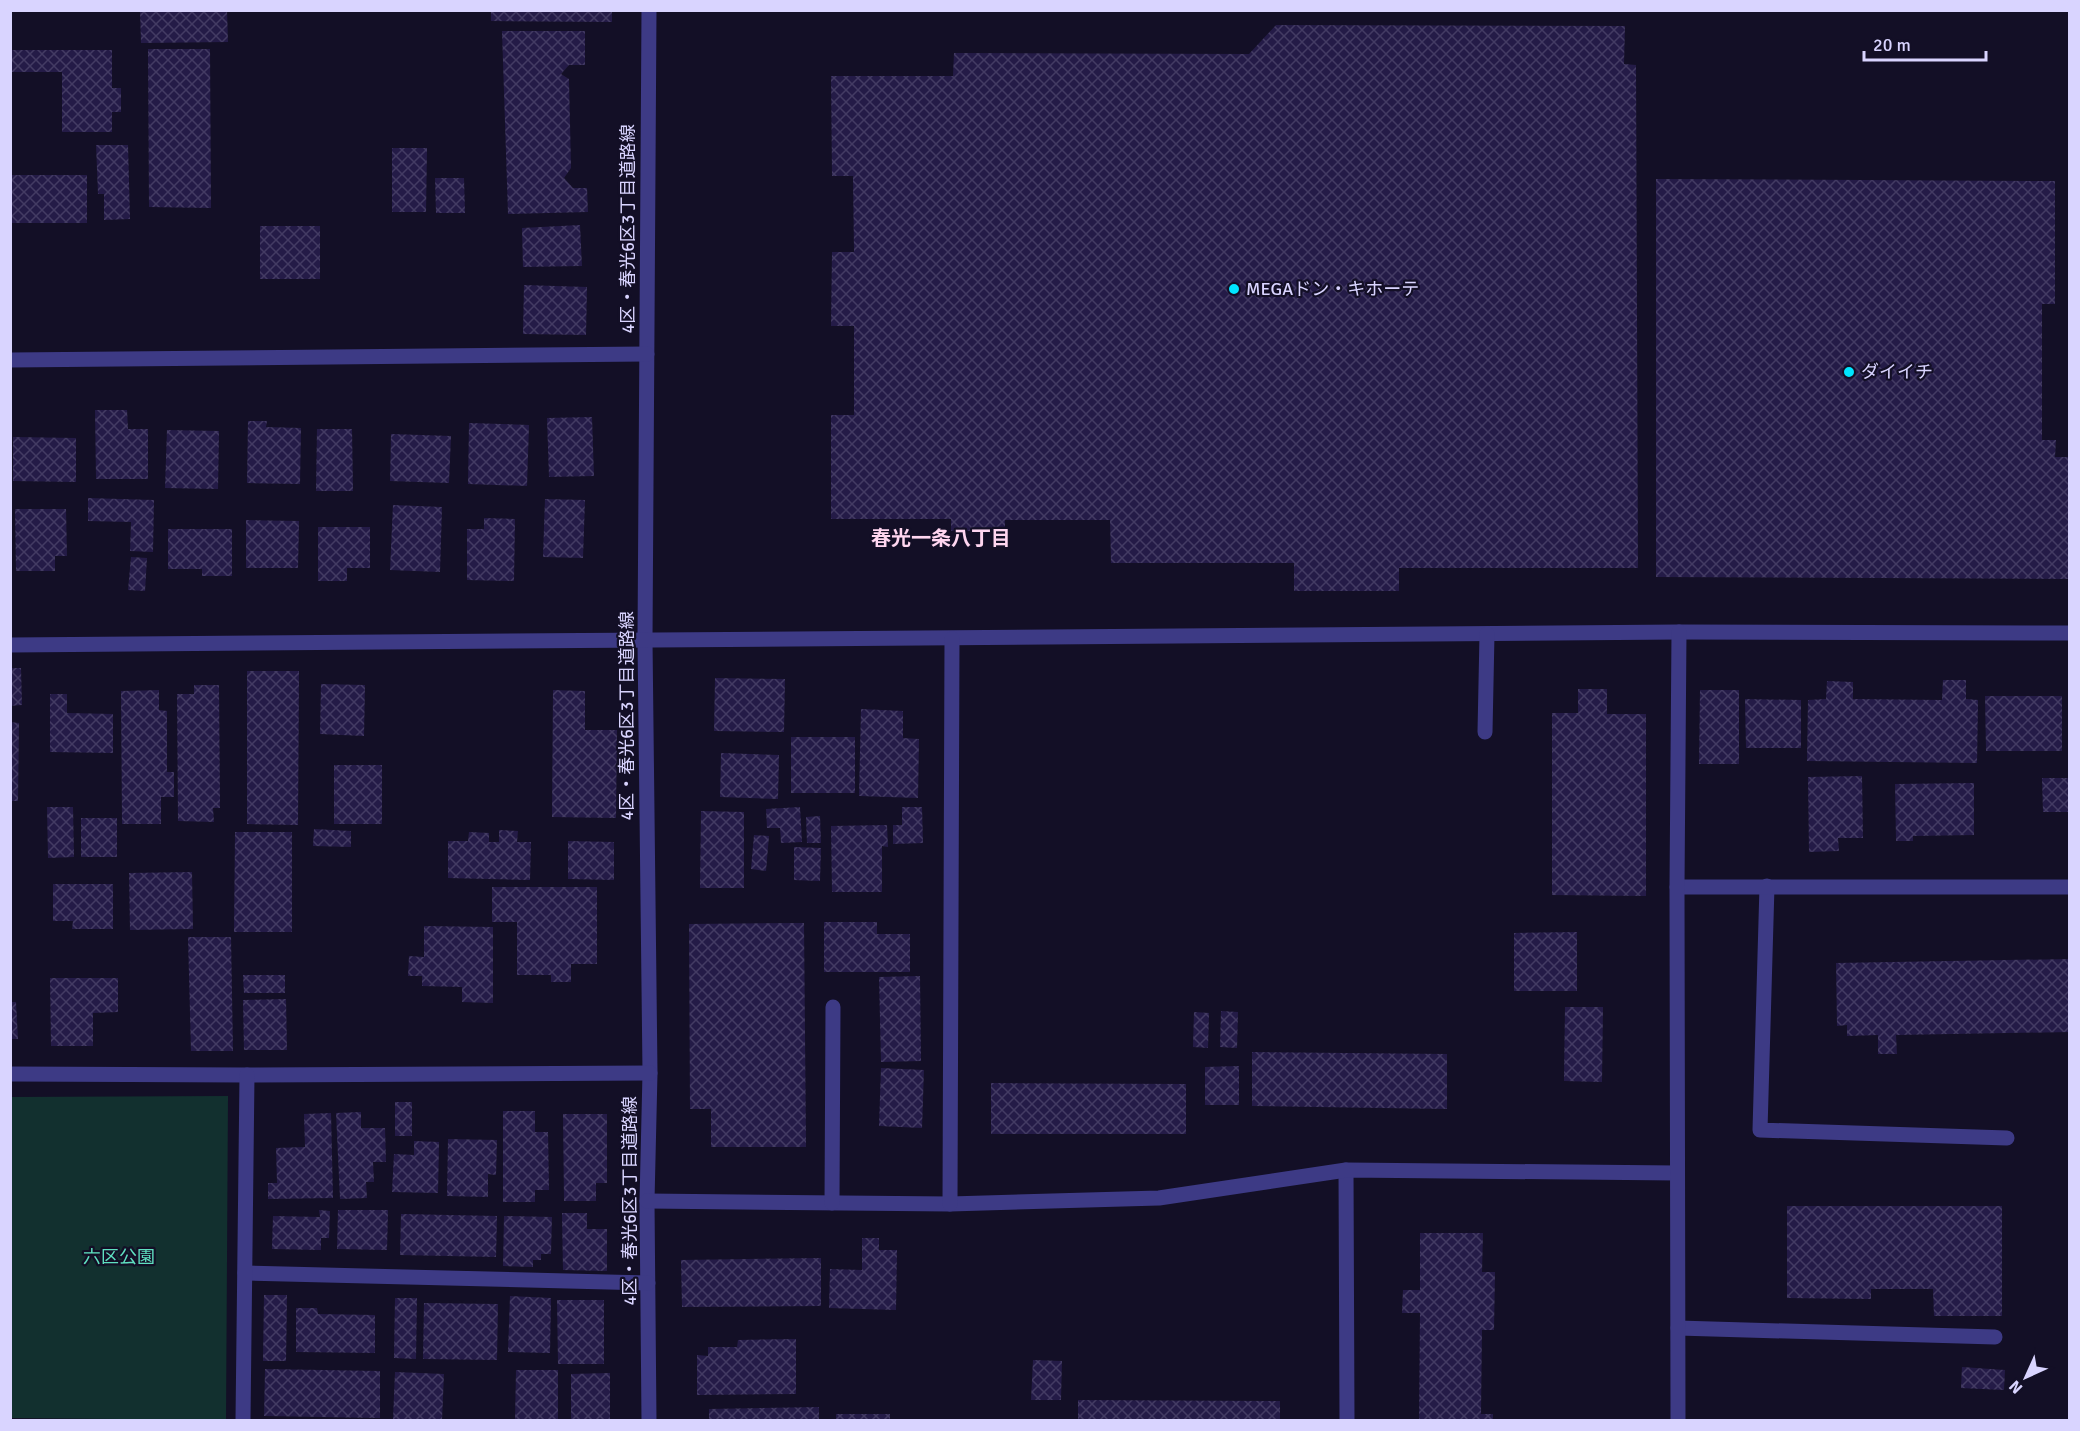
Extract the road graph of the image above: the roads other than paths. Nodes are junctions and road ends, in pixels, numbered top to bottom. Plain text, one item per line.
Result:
1 (648, 10) edge
2 (647, 354) junction
3 (10, 360) edge
4 (1679, 632) junction
5 (2070, 633) edge
6 (1487, 634) junction
7 (952, 639) junction
8 (645, 640) junction
9 (10, 645) edge
10 (1485, 732) dead end
11 (1677, 886) junction
12 (1767, 886) junction
13 (2070, 887) edge
14 (832, 1007) dead end
15 (650, 1073) junction
16 (10, 1074) edge
17 (247, 1075) junction
18 (2007, 1138) dead end
19 (1346, 1170) junction
20 (1677, 1173) junction
21 (647, 1201) junction
22 (832, 1203) junction
23 (950, 1204) junction
24 (245, 1273) junction
25 (648, 1283) junction
26 (1677, 1328) junction
27 (1995, 1337) dead end
28 (243, 1420) edge
29 (649, 1420) edge
30 (1347, 1420) edge
31 (1678, 1420) edge

1 - 2 street, 4区・春光6区3丁目道路線
2 - 3 street
2 - 8 street, 4区・春光6区3丁目道路線
4 - 5 street
4 - 6 street
4 - 11 street
6 - 7 street
6 - 10 street
7 - 8 street
7 - 23 street
8 - 9 street
8 - 15 street, 4区・春光6区3丁目道路線
11 - 12 street
11 - 20 street
12 - 13 street
12 - 18 street
14 - 22 street
15 - 17 street
15 - 21 street, 4区・春光6区3丁目道路線
16 - 17 street
17 - 24 street
19 - 20 street
19 - 23 street
19 - 30 street
20 - 26 street
21 - 22 street
21 - 25 street, 4区・春光6区3丁目道路線
22 - 23 street
24 - 25 street
24 - 28 street
25 - 29 street, 4区・春光6区3丁目道路線
26 - 27 street
26 - 31 street

